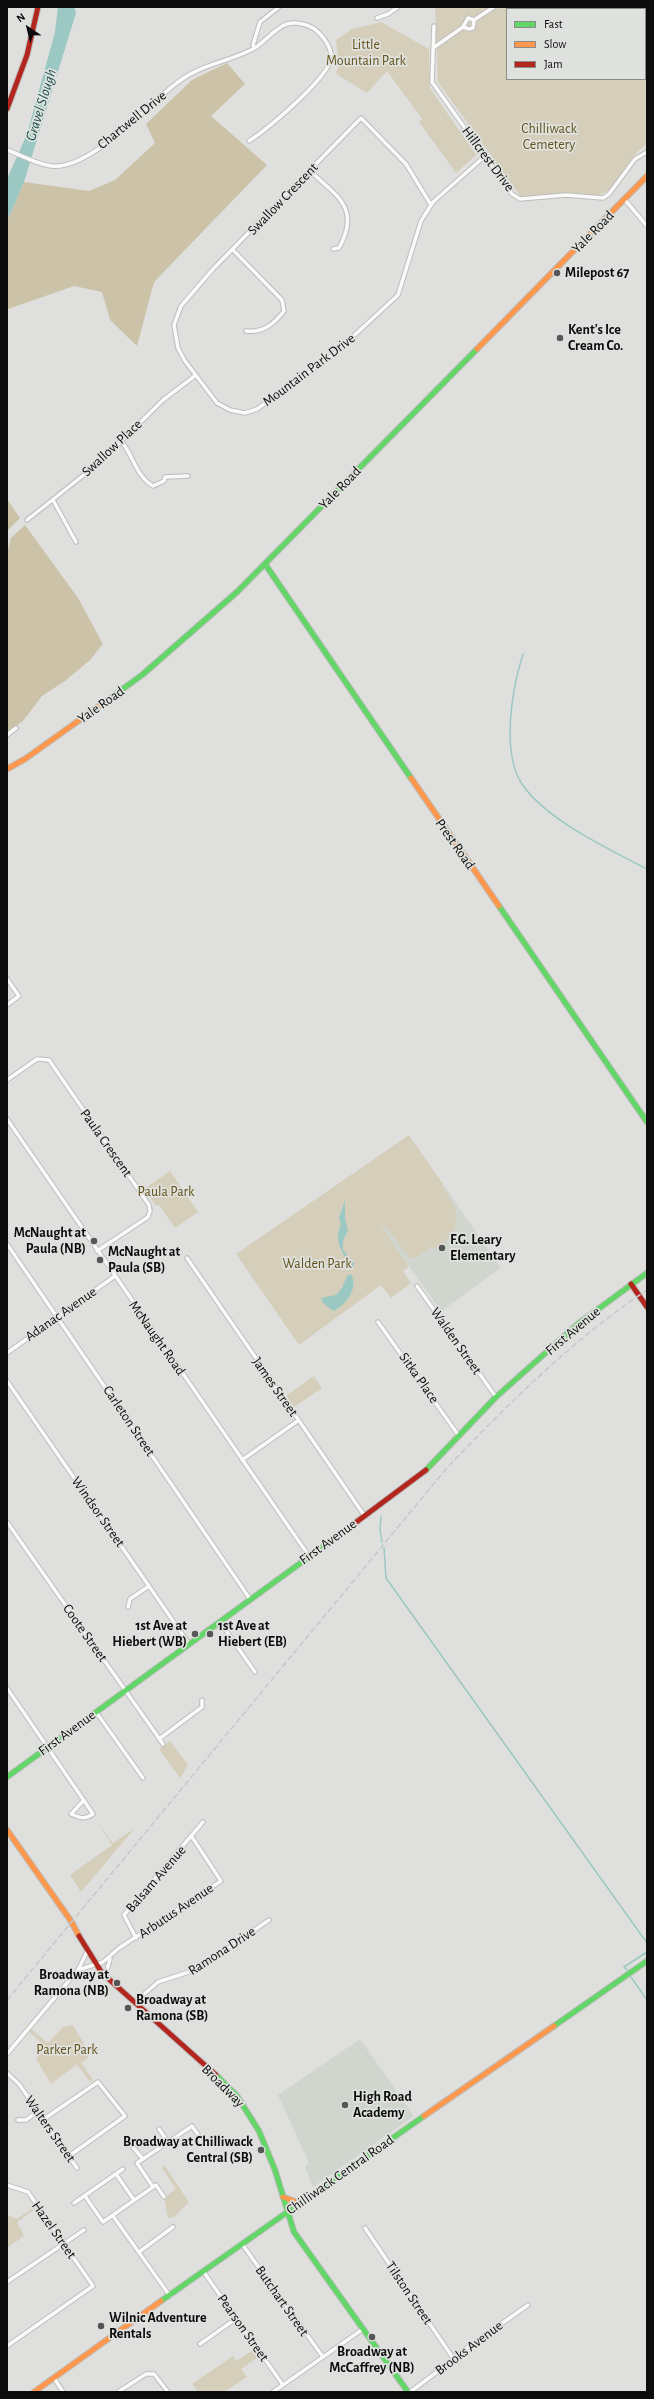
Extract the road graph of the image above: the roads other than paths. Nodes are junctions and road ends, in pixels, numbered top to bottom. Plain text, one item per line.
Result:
1 (38, 7) edge
2 (279, 7) edge
3 (398, 7) edge
4 (494, 7) edge
5 (376, 18) dead end
6 (474, 20) junction
7 (434, 26) dead end
8 (463, 28) junction
9 (254, 48) junction
10 (432, 48) junction
11 (7, 108) edge
12 (249, 141) dead end
13 (7, 150) edge
14 (647, 152) edge
15 (485, 156) junction
16 (310, 171) junction
17 (647, 176) edge
18 (624, 200) junction
19 (431, 205) junction
20 (647, 226) edge
21 (333, 249) dead end
22 (233, 250) junction
23 (246, 331) dead end
24 (196, 375) junction
25 (122, 441) junction
26 (188, 476) dead end
27 (53, 500) junction
28 (27, 520) dead end
29 (76, 542) dead end
30 (265, 564) junction
31 (16, 728) dead end
32 (7, 735) edge
33 (7, 769) edge
34 (7, 979) edge
35 (7, 1005) edge
36 (7, 1080) edge
37 (7, 1119) edge
38 (647, 1122) edge
39 (7, 1244) edge
40 (97, 1251) junction
41 (186, 1258) dead end
42 (647, 1273) edge
43 (115, 1276) junction
44 (631, 1284) junction
45 (417, 1286) dead end
46 (647, 1307) edge
47 (57, 1317) junction
48 (378, 1322) dead end
49 (7, 1353) edge
50 (7, 1381) edge
51 (496, 1397) junction
52 (298, 1420) junction
53 (459, 1436) junction
54 (242, 1460) junction
55 (364, 1515) junction
56 (7, 1522) edge
57 (309, 1556) junction
58 (148, 1586) junction
59 (250, 1599) junction
60 (128, 1607) dead end
61 (220, 1622) junction
62 (188, 1644) junction
63 (255, 1672) dead end
64 (7, 1688) edge
65 (126, 1690) junction
66 (202, 1700) dead end
67 (96, 1712) junction
68 (159, 1738) junction
69 (163, 1744) dead end
70 (48, 1748) junction
71 (7, 1777) edge
72 (142, 1778) dead end
73 (84, 1800) junction
74 (203, 1822) dead end
75 (7, 1830) edge
76 (192, 1837) junction
77 (270, 1920) dead end
78 (136, 1938) junction
79 (87, 1952) junction
80 (110, 1958) junction
81 (647, 1961) edge
82 (95, 1965) junction
83 (78, 1970) junction
84 (105, 1976) junction
85 (134, 2003) junction
86 (7, 2054) edge
87 (7, 2072) edge
88 (38, 2111) junction
89 (44, 2119) junction
90 (18, 2120) dead end
91 (159, 2129) dead end
92 (199, 2136) dead end
93 (168, 2142) junction
94 (132, 2146) dead end
95 (69, 2156) junction
96 (142, 2159) junction
97 (77, 2168) dead end
98 (124, 2169) dead end
99 (116, 2174) junction
100 (7, 2186) edge
101 (153, 2187) junction
102 (85, 2196) junction
103 (164, 2197) dead end
104 (283, 2197) junction
105 (134, 2200) junction
106 (74, 2203) dead end
107 (299, 2203) junction
108 (286, 2213) junction
109 (114, 2216) junction
110 (173, 2228) dead end
111 (365, 2228) dead end
112 (84, 2230) dead end
113 (63, 2243) junction
114 (242, 2244) junction
115 (138, 2252) junction
116 (203, 2271) junction
117 (7, 2282) edge
118 (170, 2297) junction
119 (528, 2305) dead end
120 (236, 2318) junction
121 (363, 2329) junction
122 (200, 2344) dead end
123 (7, 2346) edge
124 (322, 2357) junction
125 (453, 2358) junction
126 (54, 2378) junction
127 (283, 2385) junction
128 (34, 2392) edge
129 (63, 2392) edge
130 (118, 2392) edge
131 (168, 2392) edge
132 (273, 2392) edge
133 (409, 2392) edge

1 - 11 street
2 - 9 street
3 - 5 street
4 - 6 street
6 - 8 street
6 - 8 street
7 - 10 street, Hillcrest Drive
8 - 10 street
9 - 12 street, Chartwell Drive
9 - 13 street, Chartwell Drive
10 - 15 street, Hillcrest Drive
14 - 15 street, Hillcrest Drive
15 - 19 street, Mountain Park Drive
16 - 19 street, Swallow Crescent
16 - 21 street
16 - 22 street, Swallow Crescent
17 - 18 street, Yale Road
18 - 20 street
18 - 30 street, Yale Road
19 - 24 street, Mountain Park Drive
22 - 23 street
22 - 24 street, Swallow Crescent
24 - 25 street, Swallow Place
25 - 26 street
25 - 27 street, Swallow Place
27 - 28 street, Swallow Place
27 - 29 street
30 - 33 street, Yale Road
30 - 38 street, Prest Road
31 - 32 street
34 - 35 street
36 - 40 street, Paula Crescent
37 - 40 street, McNaught Road
39 - 47 street, Carleton Street
40 - 43 street, McNaught Road
41 - 52 street, James Street
42 - 44 street
43 - 47 street, Adanac Avenue
43 - 54 street, McNaught Road
44 - 46 street
44 - 51 street, First Avenue
45 - 51 street, Walden Street
47 - 49 street, Adanac Avenue
47 - 59 street, Carleton Street
48 - 53 street, Sitka Place
50 - 58 street, Windsor Street
51 - 53 street, First Avenue
52 - 54 street
52 - 55 street, James Street
53 - 55 street, First Avenue
54 - 57 street, McNaught Road
55 - 57 street, First Avenue
56 - 65 street, Coote Street
57 - 59 street, First Avenue
58 - 60 street
58 - 62 street, Windsor Street
59 - 61 street, First Avenue
61 - 62 street, First Avenue
61 - 63 street
62 - 65 street, First Avenue
64 - 70 street
65 - 67 street, First Avenue
65 - 68 street, Coote Street
66 - 68 street
67 - 70 street, First Avenue
67 - 72 street
68 - 69 street, Coote Street
70 - 71 street, First Avenue
70 - 73 street
73 - 73 street
74 - 76 street, Balsam Avenue
75 - 79 street, Broadway
76 - 78 street, Balsam Avenue
76 - 78 street, Arbutus Avenue
77 - 85 street, Ramona Drive
78 - 80 street, Arbutus Avenue
79 - 82 street, Broadway
79 - 83 street
80 - 82 street, Arbutus Avenue
80 - 84 street
81 - 107 street, Chilliwack Central Road
82 - 83 street, Arbutus Avenue
82 - 84 street, Broadway
83 - 86 street
84 - 85 street, Broadway
85 - 104 street, Broadway
87 - 88 street, Walters Street
88 - 89 street, Walters Street
88 - 90 street
89 - 95 street, Walters Street
89 - 95 street
91 - 93 street
92 - 93 street
93 - 96 street
94 - 96 street
95 - 97 street, Walters Street
96 - 101 street
98 - 99 street
99 - 102 street
99 - 105 street
100 - 113 street, Hazel Street
101 - 103 street
101 - 105 street
102 - 106 street
102 - 109 street
104 - 107 street
104 - 108 street, Broadway
105 - 109 street
107 - 108 street, Chilliwack Central Road
108 - 114 street, Chilliwack Central Road
108 - 121 street, Broadway
109 - 115 street
110 - 115 street
111 - 125 street, Tilston Street
112 - 113 street
113 - 117 street
113 - 123 street, Hazel Street
114 - 116 street, Chilliwack Central Road
114 - 124 street, Butchart Street
115 - 118 street
116 - 118 street, Chilliwack Central Road
116 - 120 street, Pearson Street
118 - 126 street, Chilliwack Central Road
119 - 125 street, Brooks Avenue
120 - 122 street
120 - 127 street, Pearson Street
121 - 124 street
121 - 133 street, Broadway
124 - 127 street
125 - 133 street, Brooks Avenue
126 - 128 street, Chilliwack Central Road
126 - 129 street
127 - 132 street
130 - 131 street

